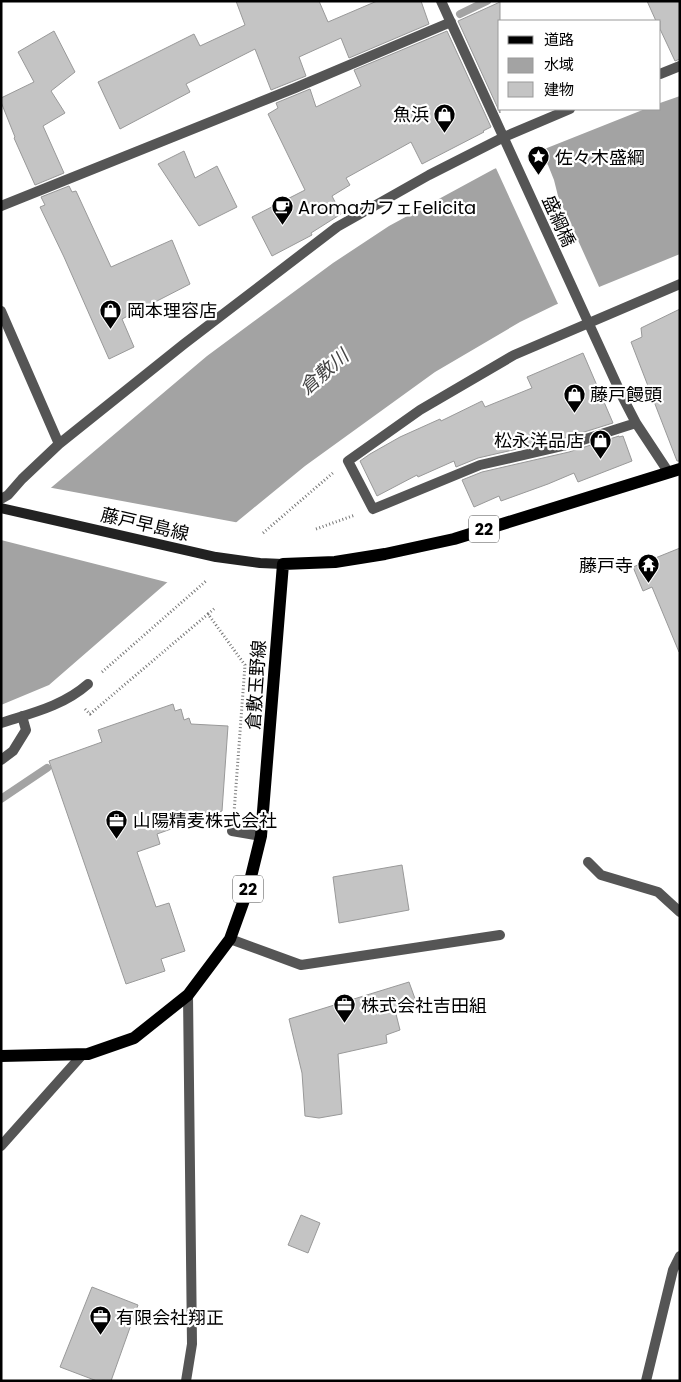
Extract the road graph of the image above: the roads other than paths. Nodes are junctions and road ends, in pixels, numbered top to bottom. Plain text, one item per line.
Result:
1 (441, 1) edge
2 (451, 22) junction
3 (680, 66) edge
4 (661, 74) edge
5 (568, 110) edge
6 (505, 140) junction
7 (1, 206) edge
8 (680, 284) edge
9 (1, 311) edge
10 (587, 323) junction
11 (636, 423) junction
12 (59, 444) junction
13 (674, 471) edge
14 (2, 505) edge
15 (283, 564) junction
16 (88, 684) road end
17 (22, 716) junction
18 (1, 723) edge
19 (1, 760) edge
20 (232, 831) road end
21 (262, 836) junction
22 (588, 862) dead end
23 (680, 912) edge
24 (500, 935) dead end
25 (230, 939) junction
26 (188, 995) junction
27 (83, 1054) junction
28 (1, 1056) edge
29 (1, 1146) edge
30 (680, 1256) edge
31 (186, 1381) edge
32 (646, 1381) edge

1 - 2 street, 盛綱橋
2 - 6 street, 盛綱橋
2 - 7 street
3 - 4 street
5 - 6 street
6 - 10 street, 盛綱橋
6 - 12 street
8 - 10 street
9 - 12 street
10 - 11 street, 盛綱橋
10 - 11 street
11 - 13 street, 盛綱橋
12 - 14 street
13 - 15 main road, 22
14 - 15 main road, 藤戸早島線
15 - 21 main road, 倉敷玉野線 / 22
16 - 17 street
17 - 18 street
17 - 19 street
20 - 21 street
21 - 25 main road, 倉敷玉野線 / 22
22 - 23 street
24 - 25 street
25 - 26 main road, 倉敷玉野線 / 22
26 - 27 main road, 倉敷玉野線 / 22
26 - 31 street
27 - 28 main road, 倉敷玉野線 / 22
27 - 29 street
30 - 32 street

